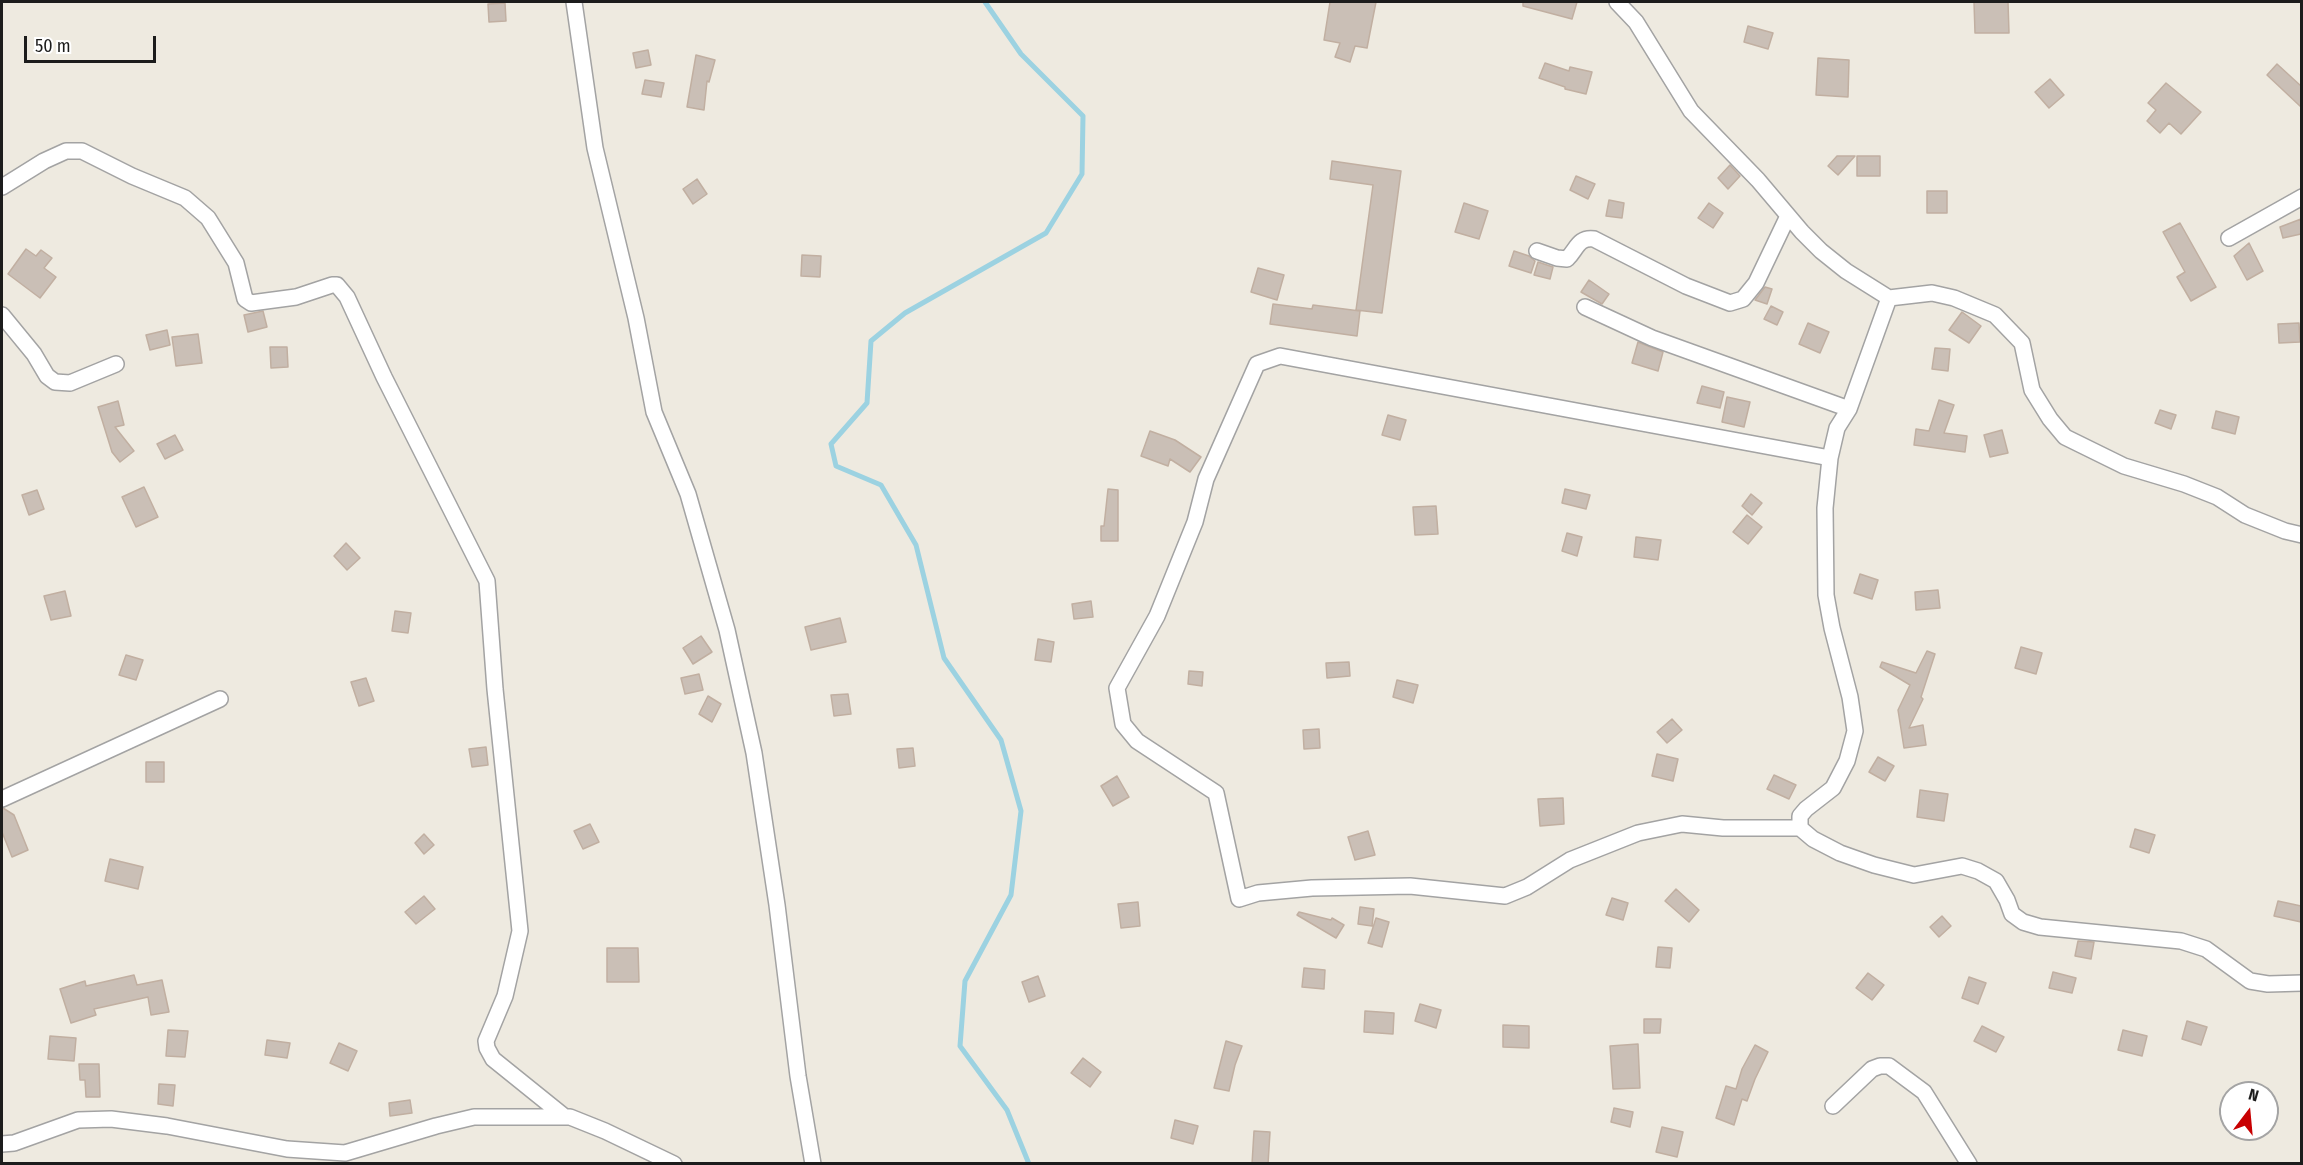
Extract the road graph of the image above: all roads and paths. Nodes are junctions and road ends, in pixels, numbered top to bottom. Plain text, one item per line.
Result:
1 (574, 2) edge
2 (1617, 2) edge
3 (2, 187) edge
4 (2301, 197) edge
5 (1788, 216) junction
6 (2229, 238) dead end
7 (1537, 251) dead end
8 (1890, 298) junction
9 (1585, 307) dead end
10 (2, 315) edge
11 (116, 364) dead end
12 (1848, 409) junction
13 (1830, 458) junction
14 (2301, 535) edge
15 (220, 699) dead end
16 (2, 799) edge
17 (1800, 828) junction
18 (2301, 983) edge
19 (1833, 1106) dead end
20 (566, 1117) junction
21 (2, 1144) edge
22 (674, 1164) edge
23 (813, 1164) edge
24 (1969, 1164) edge

1 - 23 street
2 - 5 street
3 - 20 street
4 - 6 street
5 - 7 street
5 - 8 street
8 - 12 street
8 - 14 street
9 - 12 street
10 - 11 street
12 - 13 street
13 - 17 street
13 - 17 street
15 - 16 street
17 - 18 street
19 - 24 street
20 - 21 street
20 - 22 street

